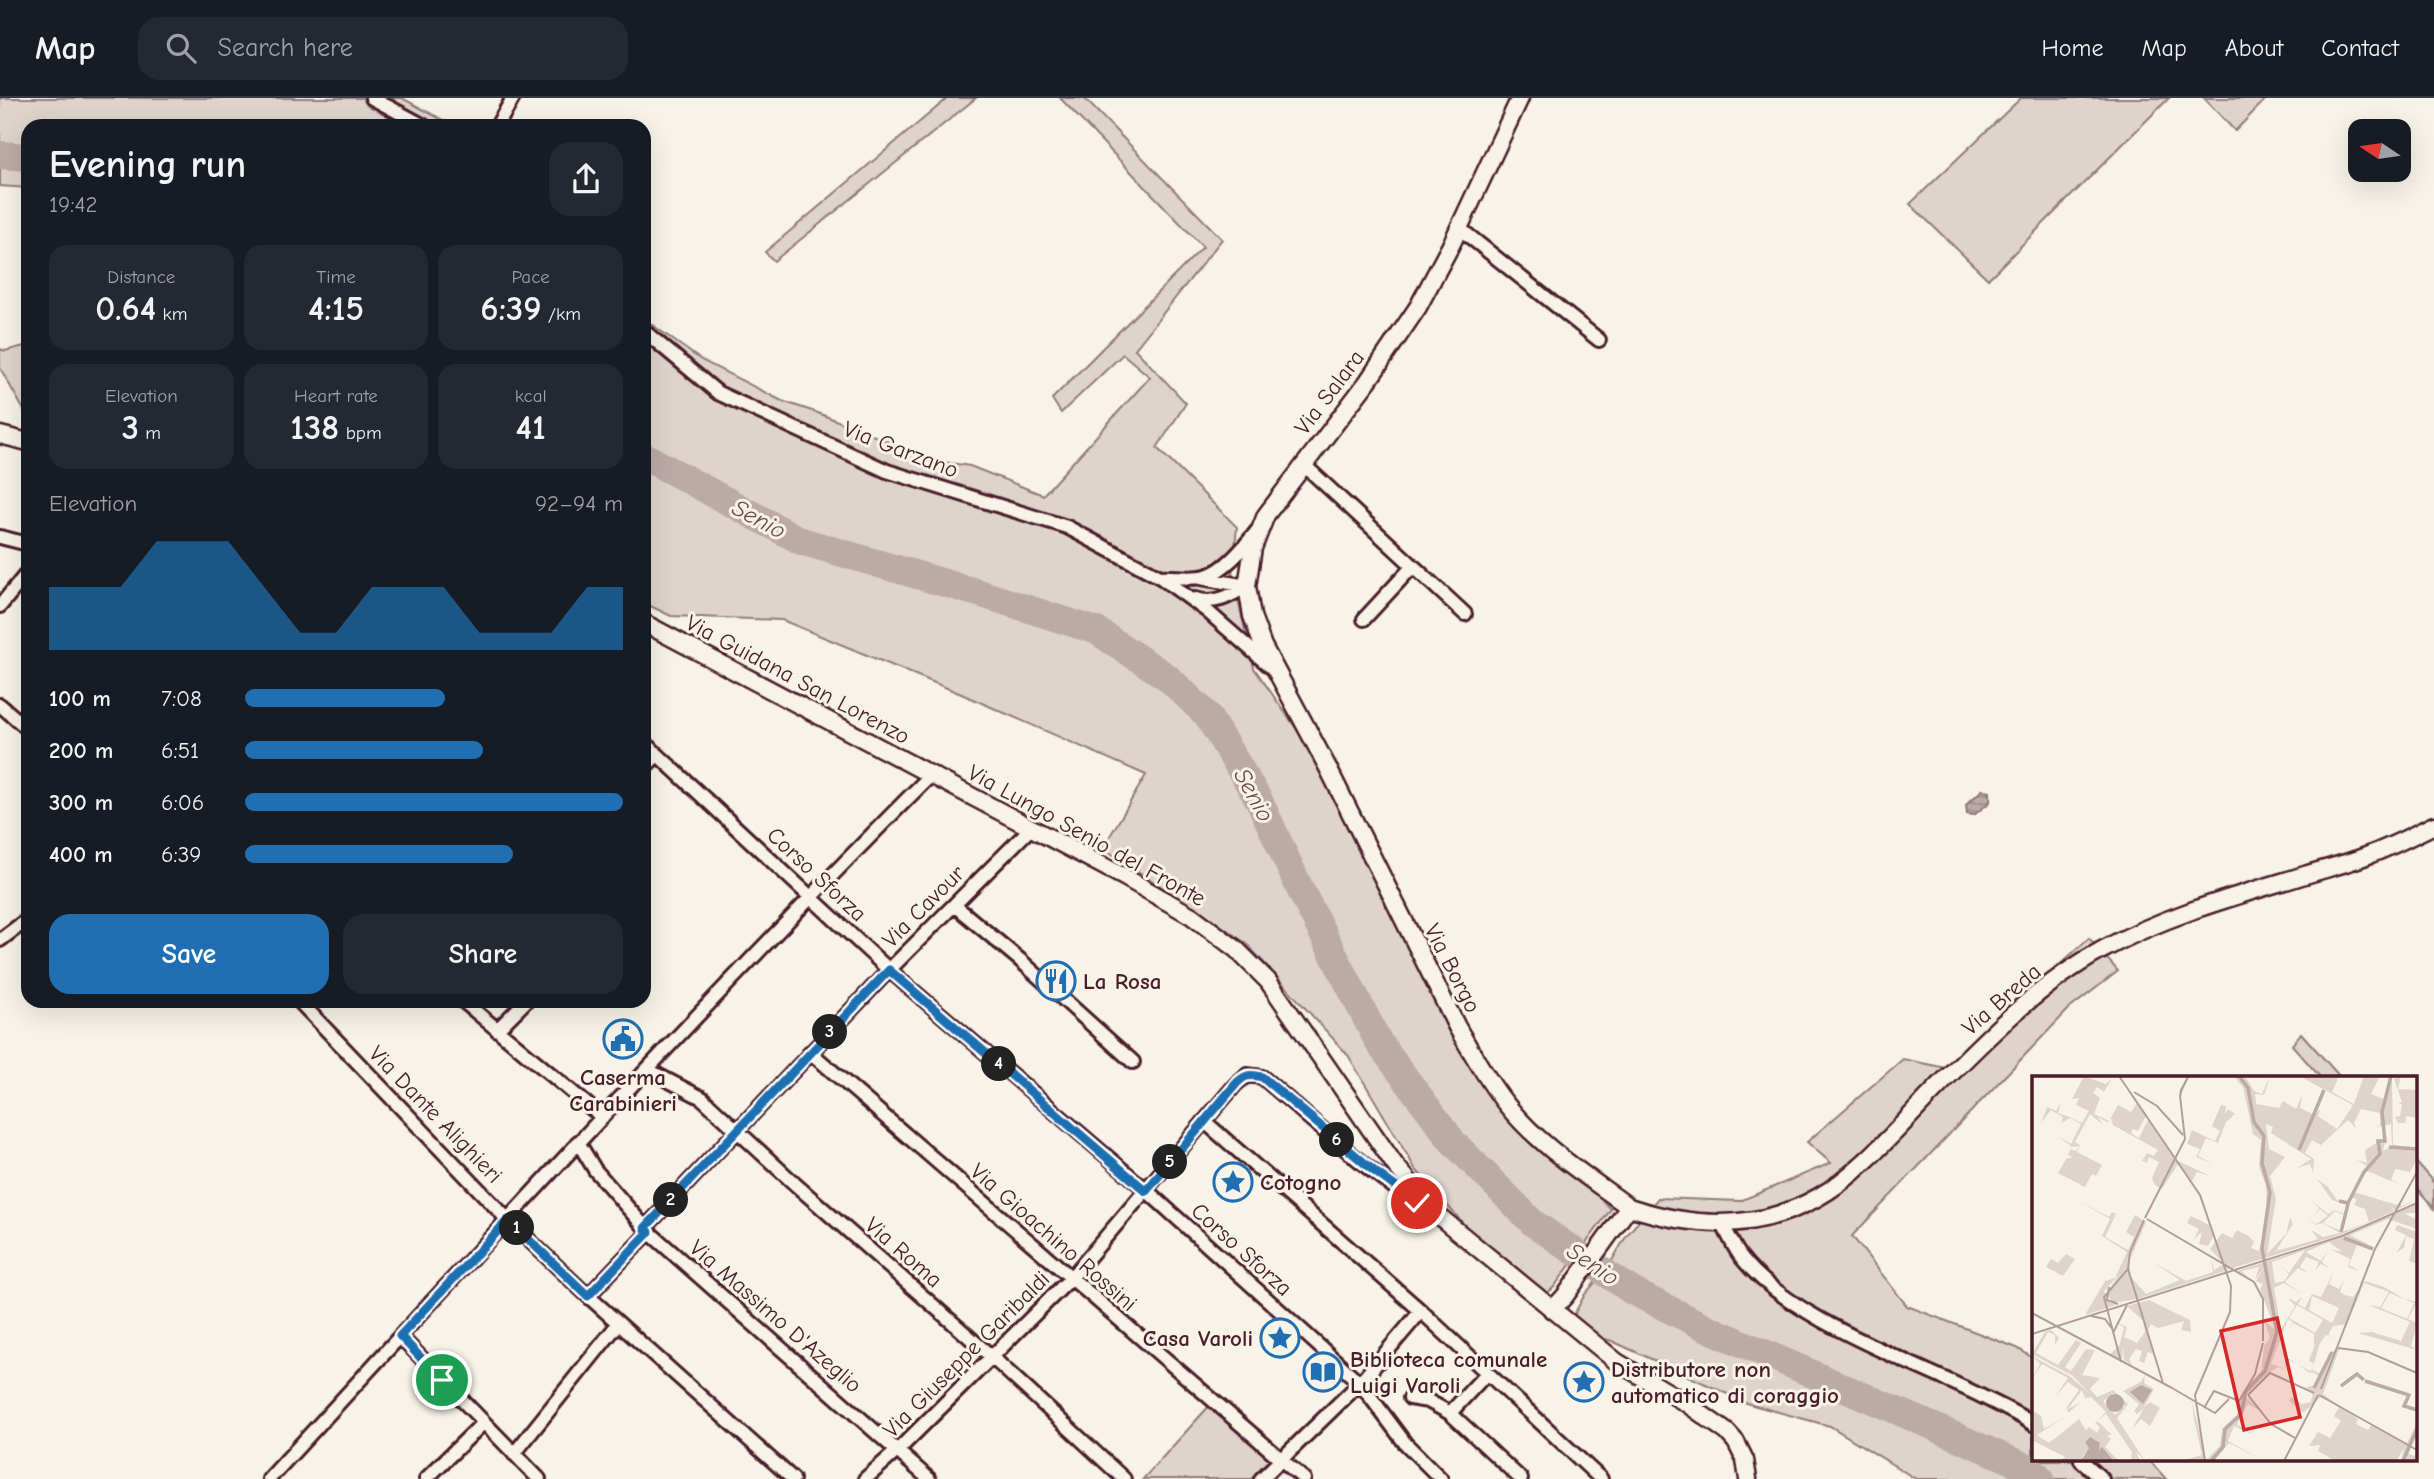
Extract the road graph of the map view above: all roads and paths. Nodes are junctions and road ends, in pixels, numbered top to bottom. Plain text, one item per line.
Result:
1 (372, 98) edge
2 (513, 98) edge
3 (1520, 98) edge
4 (411, 119) edge
5 (500, 119) edge
6 (1459, 228) junction
7 (651, 337) edge
8 (1599, 340) dead end
9 (0, 435) edge
10 (21, 440) edge
11 (1303, 464) junction
12 (1259, 529) junction
13 (0, 537) edge
14 (21, 542) edge
15 (1413, 566) junction
16 (1160, 577) junction
17 (1194, 577) junction
18 (21, 580) edge
19 (1247, 586) junction
20 (1189, 596) junction
21 (0, 606) edge
22 (1465, 614) dead end
23 (1364, 619) dead end
24 (651, 627) edge
25 (1275, 671) junction
26 (0, 705) edge
27 (21, 723) edge
28 (651, 749) edge
29 (657, 755) junction
30 (651, 761) edge
31 (931, 775) junction
32 (2434, 825) edge
33 (1030, 829) junction
34 (809, 897) junction
35 (954, 905) junction
36 (21, 924) edge
37 (0, 940) edge
38 (889, 970) junction
39 (306, 1008) edge
40 (471, 1008) edge
41 (519, 1008) edge
42 (497, 1030) junction
43 (810, 1052) junction
44 (1133, 1062) dead end
45 (648, 1070) junction
46 (601, 1117) junction
47 (1204, 1121) junction
48 (737, 1130) junction
49 (578, 1143) junction
50 (1146, 1191) junction
51 (1629, 1207) junction
52 (1440, 1217) junction
53 (508, 1220) junction
54 (1723, 1225) junction
55 (647, 1230) junction
56 (1070, 1279) junction
57 (588, 1296) junction
58 (1552, 1310) junction
59 (1421, 1311) junction
60 (618, 1324) junction
61 (400, 1336) junction
62 (993, 1358) junction
63 (1487, 1373) junction
64 (1360, 1383) junction
65 (1410, 1398) dead end
66 (1450, 1413) junction
67 (483, 1423) junction
68 (2032, 1423) edge
69 (897, 1451) junction
70 (514, 1454) junction
71 (1281, 1460) junction
72 (2083, 1462) edge
73 (269, 1479) edge
74 (426, 1479) edge
75 (539, 1479) edge
76 (793, 1479) edge
77 (865, 1479) edge
78 (929, 1479) edge
79 (1124, 1479) edge
80 (1261, 1479) edge
81 (1304, 1479) edge
82 (1441, 1479) edge
83 (1521, 1479) edge
84 (1601, 1479) edge
85 (1748, 1479) edge
86 (2102, 1479) edge

1 - 4 street
2 - 5 street
3 - 6 street, Via Salara
6 - 8 street
6 - 11 street, Via Salara
7 - 16 street, Via Garzano
9 - 10 street
11 - 12 street, Via Salara
11 - 15 street
12 - 17 street
12 - 19 street, Via Salara
13 - 14 street
15 - 22 street
15 - 23 street
16 - 17 street
16 - 20 street, Via Garzano
17 - 19 street
18 - 21 street
19 - 20 street
19 - 25 street, Via Borgo
20 - 25 street, Via Garzano
24 - 31 street, Via Guidana San Lorenzo
25 - 51 street, Via Borgo
26 - 27 street
28 - 29 street, Corso Sforza
29 - 30 street
29 - 34 street, Corso Sforza
31 - 33 street, Via Lungo Senio del Fronte
31 - 34 street
32 - 54 street, Via Breda
33 - 35 street, Via Cavour
33 - 52 street, Via Lungo Senio del Fronte
34 - 38 street, Corso Sforza
34 - 45 street
35 - 38 street, Via Cavour
35 - 44 street
36 - 37 street
38 - 43 street, Via Cavour
38 - 50 street, Corso Sforza
39 - 53 street, Via Dante Alighieri
40 - 42 street
41 - 42 street
42 - 46 street
43 - 48 street, Via Cavour
43 - 56 street, Via Gioachino Rossini
45 - 46 street
45 - 48 street, Via Roma
46 - 49 street
47 - 50 street, Via Giuseppe Garibaldi
47 - 52 street, Via Giuseppe Garibaldi
47 - 59 street
48 - 55 street, Via Cavour
48 - 62 street, Via Roma
49 - 53 street
49 - 55 street, Via Massimo D'Azeglio
50 - 56 street, Via Giuseppe Garibaldi
50 - 64 street, Corso Sforza
51 - 54 street, Via Breda
51 - 58 street
52 - 58 street, Via Lungo Senio del Fronte
53 - 57 street, Via Dante Alighieri
53 - 61 street
54 - 68 street
55 - 57 street, Via Cavour
55 - 69 street, Via Massimo D'Azeglio
56 - 62 street, Via Giuseppe Garibaldi
56 - 71 street, Via Gioachino Rossini
57 - 60 street, Via Dante Alighieri
58 - 85 street, Via Lungo Senio del Fronte
59 - 63 street
59 - 64 street
60 - 70 street
60 - 76 street, Via Dante Alighieri
61 - 67 street
61 - 73 street
62 - 69 street, Via Giuseppe Garibaldi
62 - 79 street, Via Roma
63 - 66 street
63 - 84 street
64 - 71 street
64 - 82 street, Corso Sforza
65 - 66 street
66 - 83 street
67 - 70 street
67 - 74 street
69 - 77 street, Via Giuseppe Garibaldi
69 - 78 street, Via Massimo D'Azeglio
70 - 75 street
71 - 80 street
71 - 81 street, Via Gioachino Rossini
72 - 86 street

